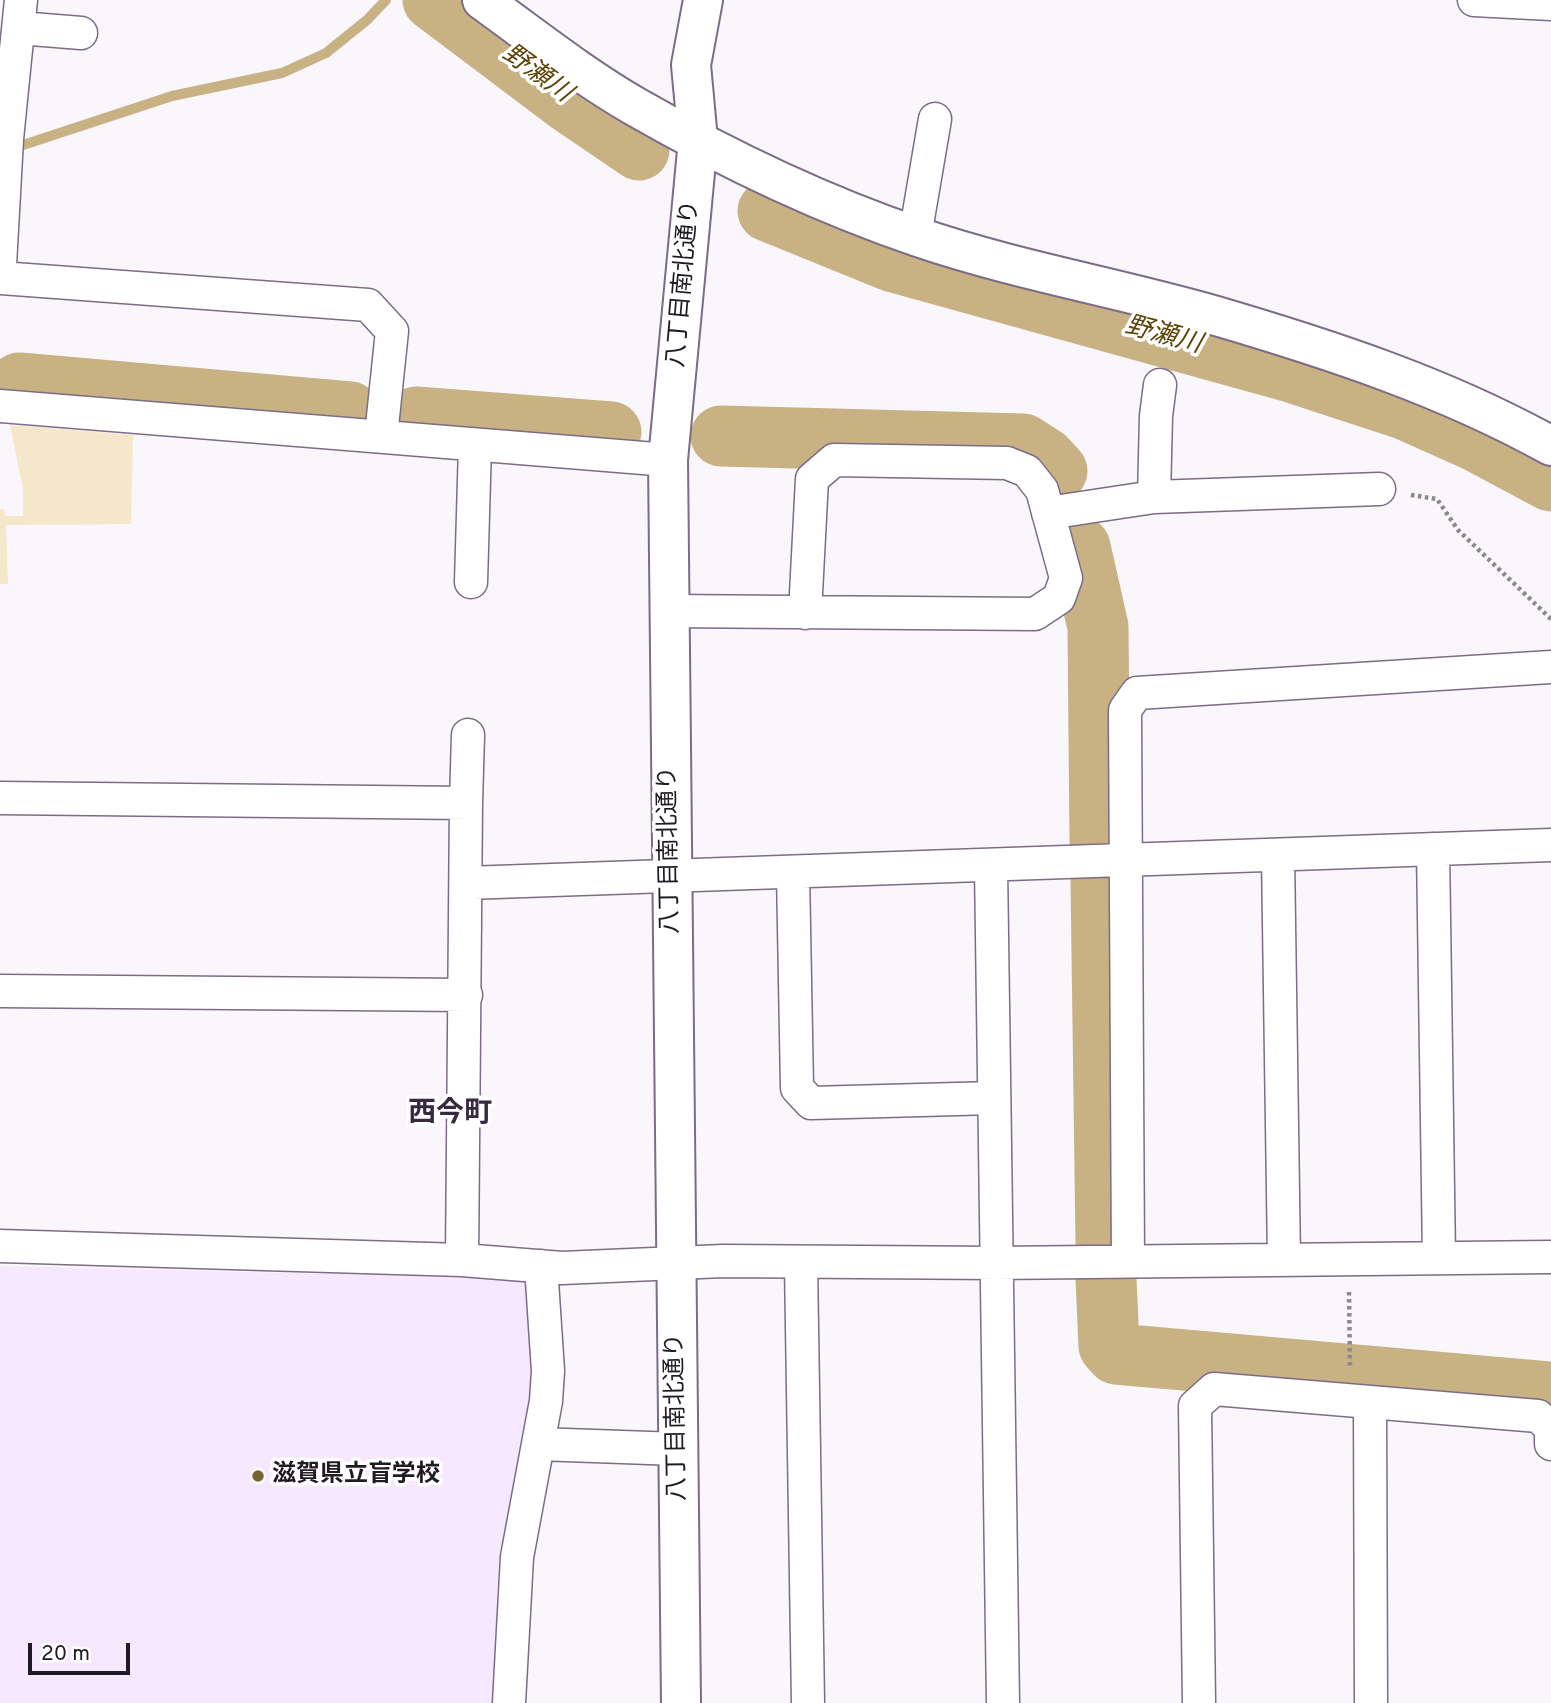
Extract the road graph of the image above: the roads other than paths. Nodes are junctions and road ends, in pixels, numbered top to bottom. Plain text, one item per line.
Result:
1 (482, 0) edge
2 (703, 0) edge
3 (1474, 0) edge
4 (1551, 4) edge
5 (20, 14) edge
6 (81, 33) dead end
7 (935, 118) dead end
8 (4, 139) edge
9 (698, 140) junction
10 (915, 236) junction
11 (0, 265) edge
12 (0, 278) edge
13 (1160, 385) dead end
14 (0, 406) edge
15 (381, 436) junction
16 (475, 446) junction
17 (1551, 446) edge
18 (668, 460) junction
19 (1379, 489) road end
20 (1154, 497) junction
21 (1048, 513) junction
22 (471, 582) dead end
23 (668, 611) junction
24 (805, 613) junction
25 (1551, 667) edge
26 (468, 736) dead end
27 (0, 799) edge
28 (466, 803) junction
29 (1551, 845) edge
30 (1433, 849) junction
31 (1278, 855) junction
32 (1124, 859) junction
33 (991, 866) junction
34 (793, 873) junction
35 (672, 875) junction
36 (467, 883) junction
37 (0, 991) edge
38 (466, 995) junction
39 (994, 1098) junction
40 (0, 1246) edge
41 (1551, 1256) edge
42 (1439, 1258) junction
43 (462, 1260) junction
44 (1284, 1260) junction
45 (1128, 1261) junction
46 (997, 1263) junction
47 (801, 1264) junction
48 (676, 1265) junction
49 (541, 1266) junction
50 (1370, 1403) junction
51 (538, 1444) junction
52 (1551, 1444) edge
53 (678, 1449) junction
54 (509, 1703) edge
55 (681, 1703) edge
56 (808, 1703) edge
57 (1003, 1703) edge
58 (1199, 1703) edge
59 (1371, 1703) edge

1 - 9 street
2 - 9 street, 八丁目南北通り
3 - 4 street
5 - 6 street
5 - 8 street
7 - 10 street
8 - 11 street
9 - 10 street
9 - 18 street, 八丁目南北通り
10 - 17 street
12 - 15 street
13 - 20 street
14 - 15 street
15 - 16 street
16 - 18 street
16 - 22 street
18 - 23 street, 八丁目南北通り
19 - 20 street
20 - 21 street
21 - 24 street
21 - 24 street
23 - 24 street
23 - 35 street, 八丁目南北通り
25 - 32 street
26 - 28 street
27 - 28 street
28 - 36 street
29 - 30 street
30 - 31 street
30 - 42 street
31 - 32 street
31 - 44 street
32 - 33 street
32 - 45 street
33 - 34 street
33 - 39 street
34 - 35 street
34 - 39 street
35 - 36 street
35 - 48 street, 八丁目南北通り
36 - 38 street
37 - 38 street
38 - 43 street
39 - 46 street
40 - 43 street
41 - 42 street
42 - 44 street
43 - 49 street
44 - 45 street
45 - 46 street
46 - 47 street
46 - 57 street
47 - 48 street
47 - 56 street
48 - 49 street
48 - 53 street, 八丁目南北通り
49 - 51 street
50 - 52 street
50 - 58 street
50 - 59 street
51 - 53 street
51 - 54 street
53 - 55 street, 八丁目南北通り

